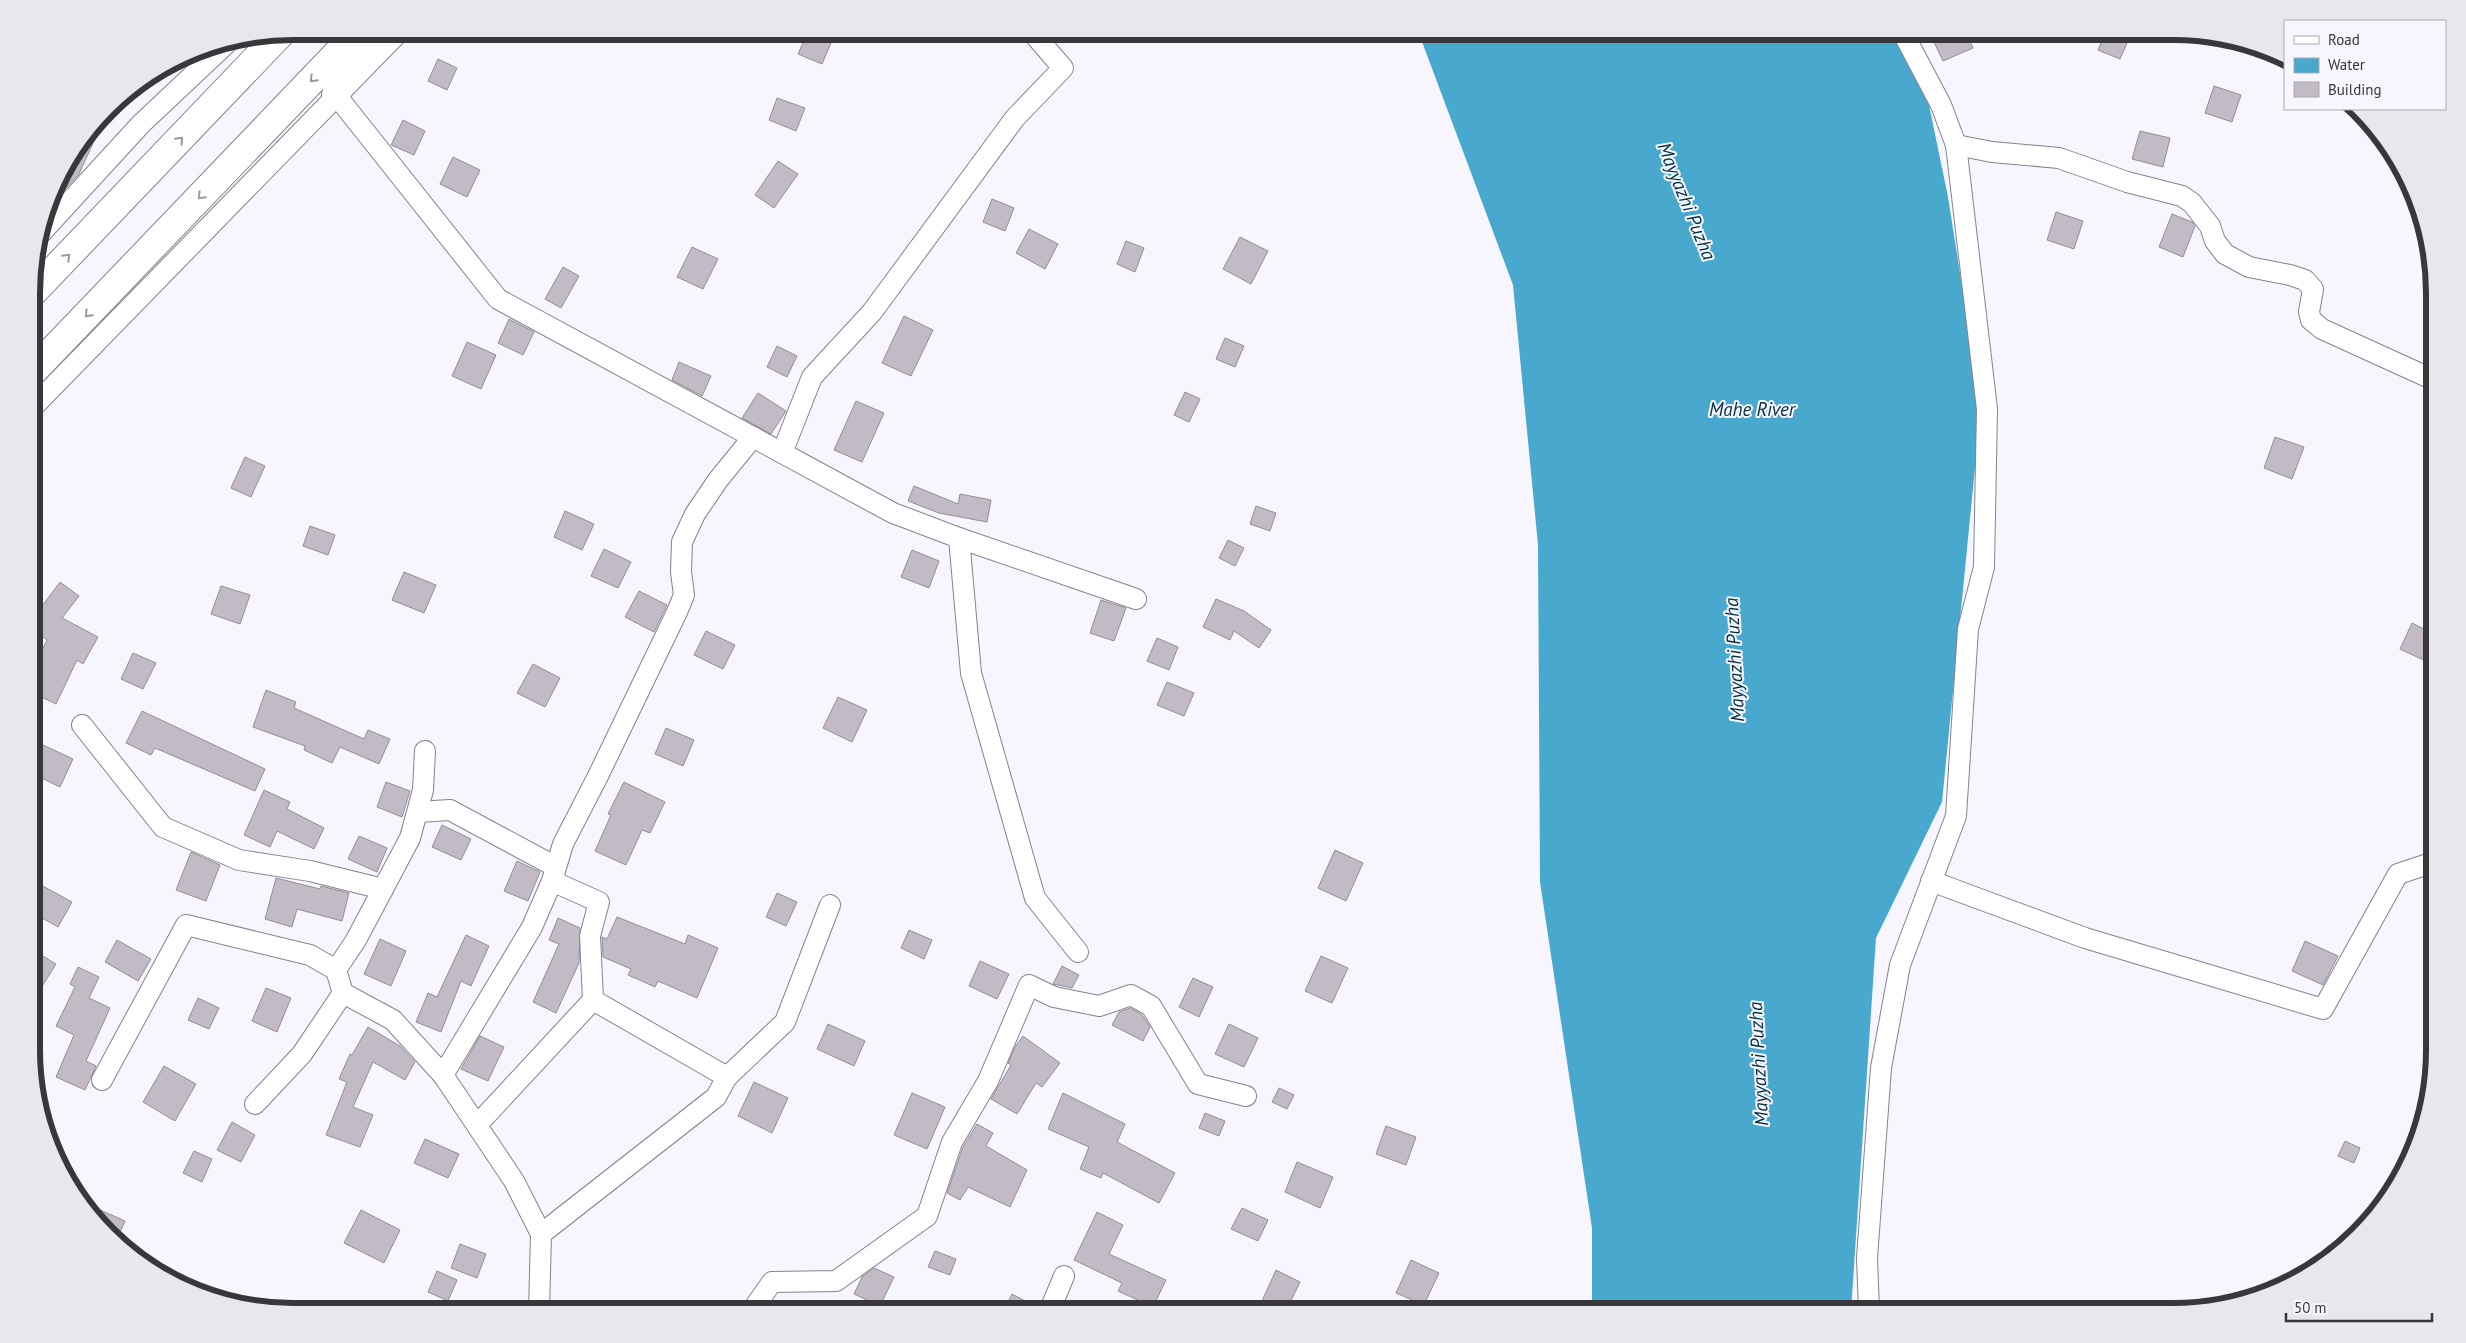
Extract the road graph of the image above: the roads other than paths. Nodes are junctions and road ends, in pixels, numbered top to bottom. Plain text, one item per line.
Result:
1 (350, 40) edge
2 (370, 40) edge
3 (391, 40) edge
4 (1039, 40) edge
5 (1907, 40) edge
6 (273, 41) edge
7 (218, 51) edge
8 (336, 95) junction
9 (1956, 145) junction
10 (58, 204) edge
11 (40, 285) edge
12 (40, 365) edge
13 (2426, 376) edge
14 (40, 401) edge
15 (753, 437) junction
16 (782, 453) junction
17 (959, 538) junction
18 (1136, 599) dead end
19 (82, 724) dead end
20 (425, 751) dead end
21 (418, 812) junction
22 (2426, 865) edge
23 (554, 874) junction
24 (1931, 881) junction
25 (383, 889) junction
26 (830, 905) dead end
27 (1078, 952) dead end
28 (336, 970) junction
29 (343, 994) junction
30 (593, 1000) junction
31 (443, 1075) junction
32 (727, 1077) junction
33 (102, 1080) dead end
34 (1246, 1096) dead end
35 (255, 1104) dead end
36 (477, 1125) junction
37 (541, 1234) junction
38 (1064, 1276) dead end
39 (539, 1303) edge
40 (757, 1303) edge
41 (1054, 1303) edge
42 (1870, 1303) edge

1 -> 12 highway
2 - 8 highway
3 - 8 street
4 - 16 street
5 - 9 street
11 -> 6 highway
7 - 10 street
8 - 14 street
8 - 15 street
9 - 13 street
9 - 24 street
15 - 16 street
15 - 23 street
16 - 17 street
17 - 18 street
17 - 27 street
19 - 25 street
20 - 21 street
21 - 23 street
21 - 25 street
22 - 24 street
23 - 30 street
23 - 31 street
24 - 42 street
25 - 28 street
26 - 32 street
28 - 29 street
28 - 33 street
29 - 31 street
29 - 35 street
30 - 32 street
30 - 36 street
31 - 36 street
32 - 37 street
34 - 40 street
36 - 37 street
37 - 39 street
38 - 41 street

